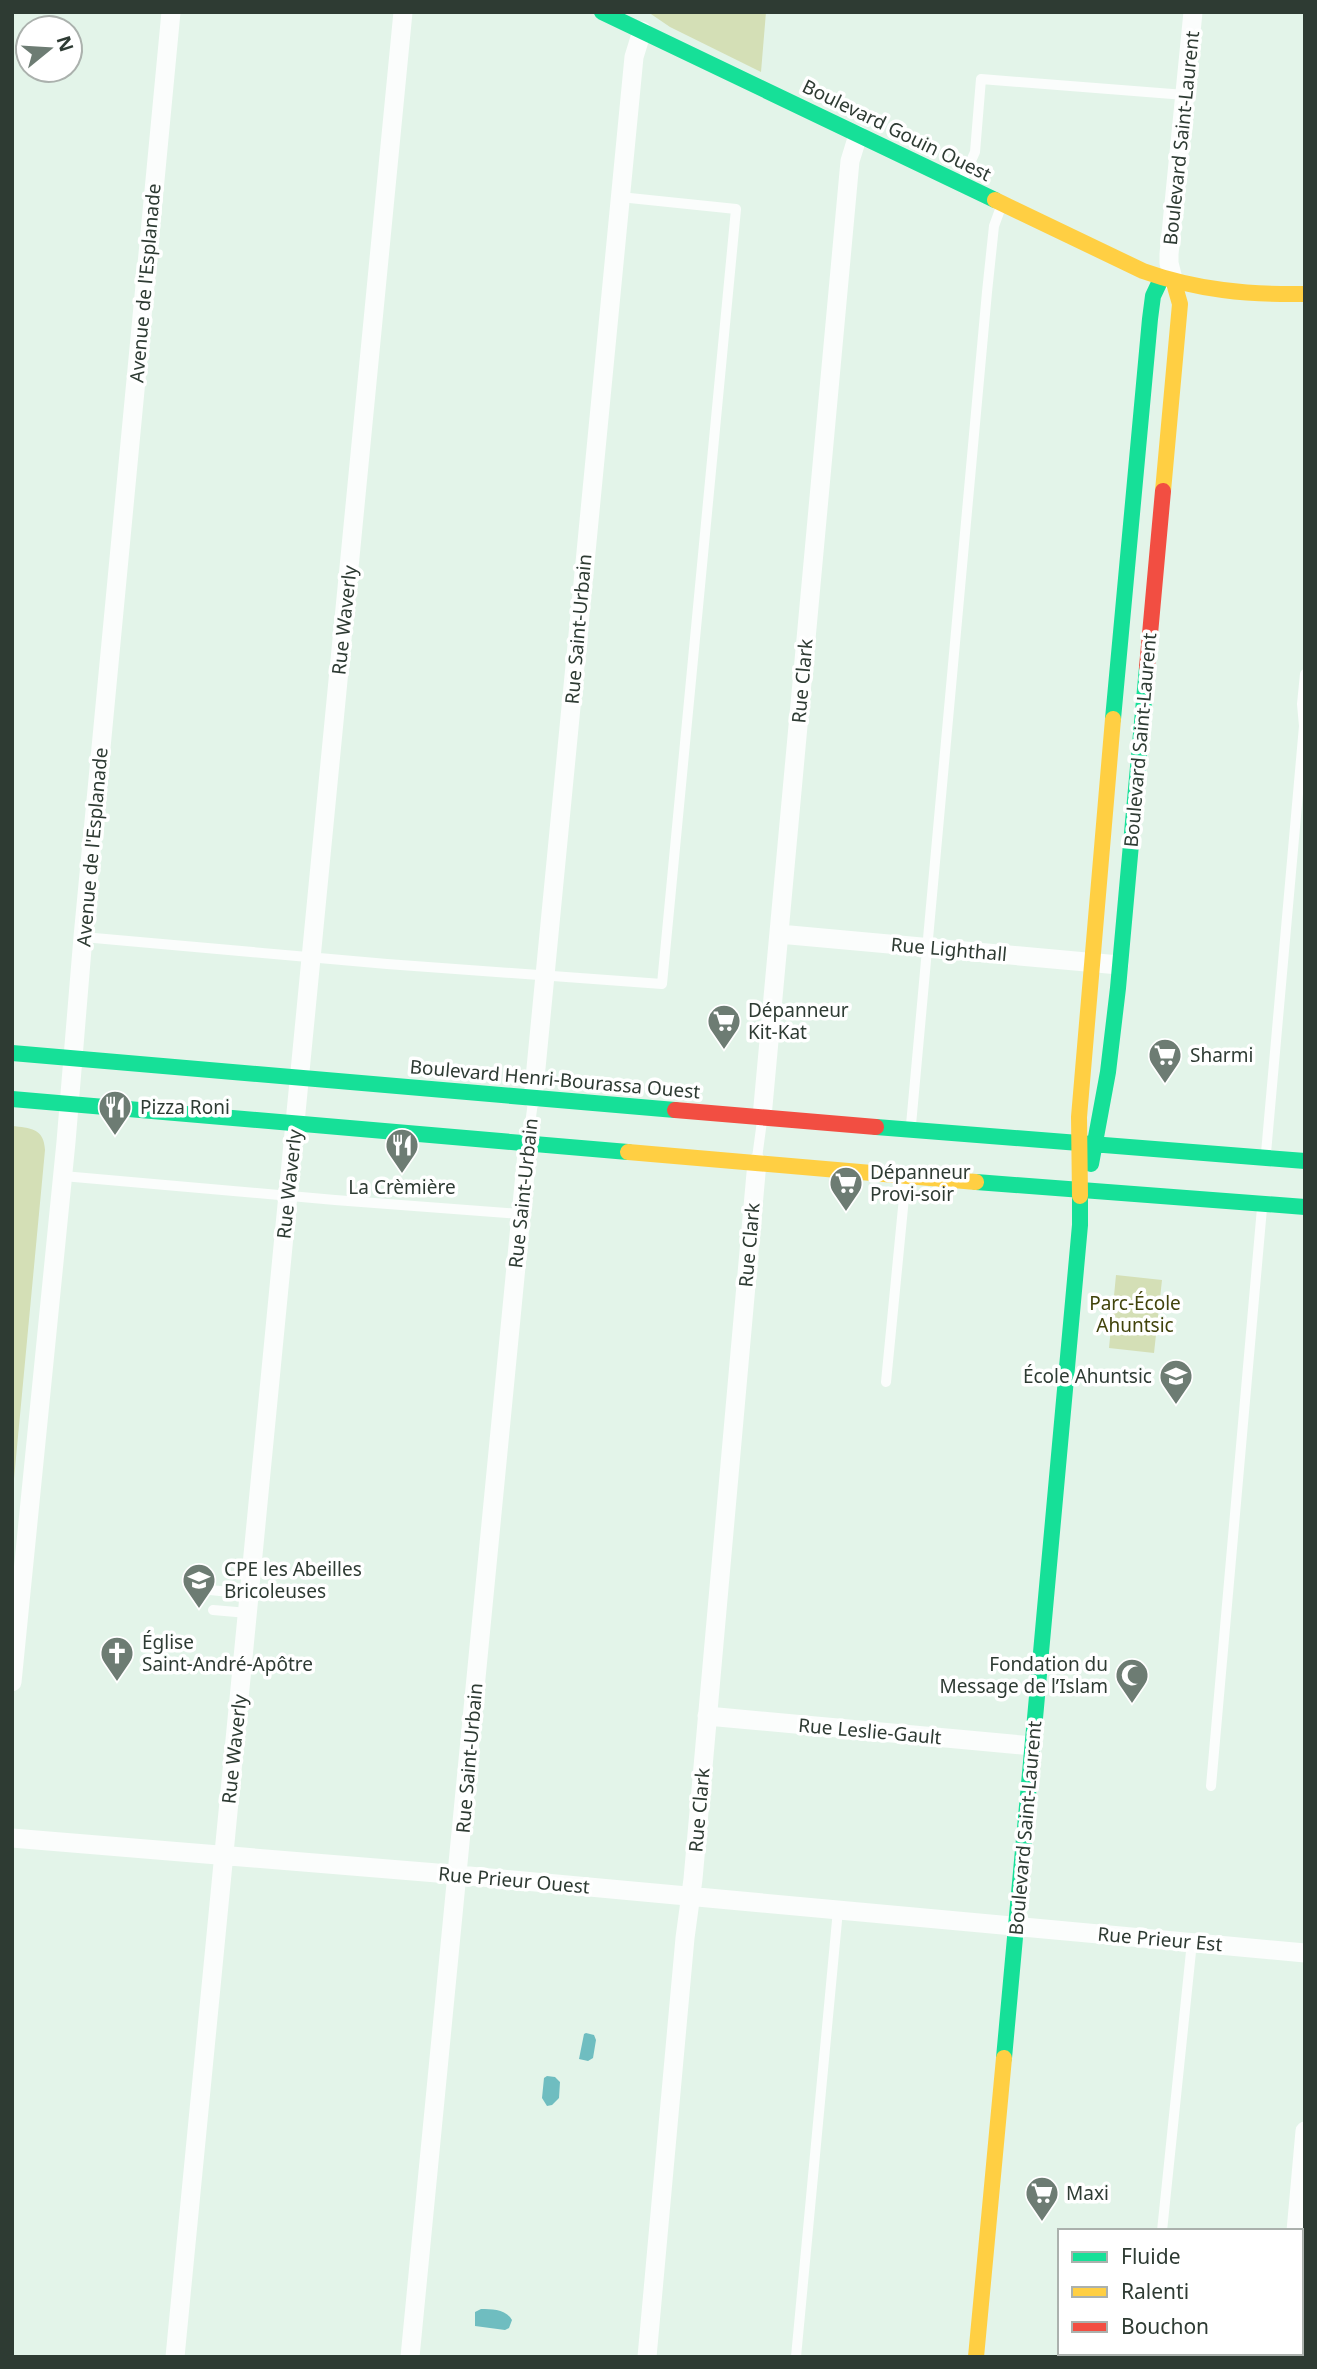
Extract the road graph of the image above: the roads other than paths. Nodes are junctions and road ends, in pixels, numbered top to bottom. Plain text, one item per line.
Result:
1 (171, 12) edge
2 (403, 12) edge
3 (602, 12) edge
4 (1193, 12) edge
5 (642, 31) junction
6 (1185, 95) junction
7 (858, 135) junction
8 (960, 184) junction
9 (620, 197) junction
10 (1002, 204) junction
11 (1168, 275) junction
12 (1305, 294) edge
13 (1305, 674) edge
14 (779, 934) junction
15 (83, 937) junction
16 (927, 947) junction
17 (311, 958) junction
18 (1091, 962) junction
19 (1119, 965) junction
20 (545, 976) junction
21 (12, 1053) edge
22 (73, 1058) junction
23 (299, 1077) junction
24 (12, 1099) edge
25 (533, 1099) junction
26 (69, 1104) junction
27 (762, 1117) junction
28 (295, 1124) junction
29 (910, 1129) junction
30 (528, 1143) junction
31 (1087, 1143) junction
32 (1266, 1157) junction
33 (1305, 1161) edge
34 (757, 1162) junction
35 (906, 1175) junction
36 (63, 1176) junction
37 (1083, 1191) junction
38 (287, 1196) junction
39 (1262, 1204) junction
40 (1305, 1207) edge
41 (520, 1214) junction
42 (886, 1382) dead end
43 (193, 1579) dead end
44 (248, 1604) junction
45 (212, 1610) dead end
46 (12, 1682) edge
47 (707, 1716) junction
48 (1033, 1746) junction
49 (1211, 1786) dead end
50 (12, 1838) edge
51 (224, 1856) junction
52 (458, 1875) junction
53 (690, 1896) junction
54 (838, 1910) junction
55 (1016, 1926) junction
56 (1192, 1942) junction
57 (1305, 1953) edge
58 (1305, 2131) edge
59 (1162, 2229) edge
60 (1296, 2229) edge
61 (175, 2357) edge
62 (410, 2357) edge
63 (647, 2357) edge
64 (796, 2357) edge
65 (976, 2357) edge

1 - 15 street, Avenue de l'Esplanade
2 - 17 street, Rue Waverly
3 - 5 main road, Boulevard Gouin Ouest
4 - 6 street, Boulevard Saint-Laurent
5 - 7 main road, Boulevard Gouin Ouest
5 - 9 street, Rue Saint-Urbain
6 - 8 lane
6 - 11 street, Boulevard Saint-Laurent
7 - 8 main road, Boulevard Gouin Ouest
7 - 14 street, Rue Clark
8 - 10 main road, Boulevard Gouin Ouest
9 - 20 street, Rue Saint-Urbain
9 - 20 lane
10 - 11 main road, Boulevard Gouin Ouest
10 - 16 lane
11 - 12 main road, Boulevard Gouin Ouest
11 - 18 main road, Boulevard Saint-Laurent
11 - 19 main road, Boulevard Saint-Laurent
13 - 32 lane
14 - 16 street, Rue Lighthall
14 - 27 street, Rue Clark
15 - 17 lane
15 - 22 street, Avenue de l'Esplanade
16 - 18 street, Rue Lighthall
16 - 29 lane
17 - 20 lane
17 - 23 street, Rue Waverly
18 - 19 street, Rue Lighthall
18 - 31 main road, Boulevard Saint-Laurent
19 - 31 main road, Boulevard Saint-Laurent
20 - 25 street, Rue Saint-Urbain
21 - 22 main road, Boulevard Henri-Bourassa Ouest
22 - 23 main road, Boulevard Henri-Bourassa Ouest
22 - 26 street, Avenue de l'Esplanade
23 - 25 main road, Boulevard Henri-Bourassa Ouest
23 - 28 street, Rue Waverly
24 - 26 main road
25 - 27 main road, Boulevard Henri-Bourassa Ouest
25 - 30 lane, Rue Saint-Urbain
26 - 28 main road
26 - 36 street, Avenue de l'Esplanade
27 - 29 main road, Boulevard Henri-Bourassa Ouest
27 - 34 lane, Rue Clark
28 - 30 main road
28 - 38 street, Rue Waverly
29 - 31 main road, Boulevard Henri-Bourassa Ouest
30 - 34 main road
30 - 41 street, Rue Saint-Urbain
31 - 32 main road, Boulevard Henri-Bourassa Ouest
31 - 37 main road, Boulevard Saint-Laurent
32 - 33 main road, Boulevard Henri-Bourassa Ouest
34 - 35 main road
34 - 47 street, Rue Clark
35 - 37 main road
35 - 42 lane
36 - 38 lane
36 - 46 street, Avenue de l'Esplanade
37 - 39 main road
37 - 48 main road, Boulevard Saint-Laurent
38 - 41 lane
38 - 44 street, Rue Waverly
39 - 40 main road
39 - 49 lane
41 - 52 street, Rue Saint-Urbain
43 - 44 lane
44 - 45 lane
44 - 51 street, Rue Waverly
47 - 48 street, Rue Leslie-Gault
47 - 53 street, Rue Clark
48 - 55 main road, Boulevard Saint-Laurent
50 - 51 street, Rue Prieur Ouest
51 - 52 street, Rue Prieur Ouest
51 - 61 street, Rue Waverly
52 - 53 street, Rue Prieur Ouest
52 - 62 street, Rue Saint-Urbain
53 - 54 street, Rue Prieur Ouest
53 - 63 street, Rue Clark
54 - 55 street, Rue Prieur Ouest
54 - 64 lane
55 - 56 street, Rue Prieur Est
55 - 65 main road, Boulevard Saint-Laurent
56 - 57 street, Rue Prieur Est
56 - 59 lane
58 - 60 street

